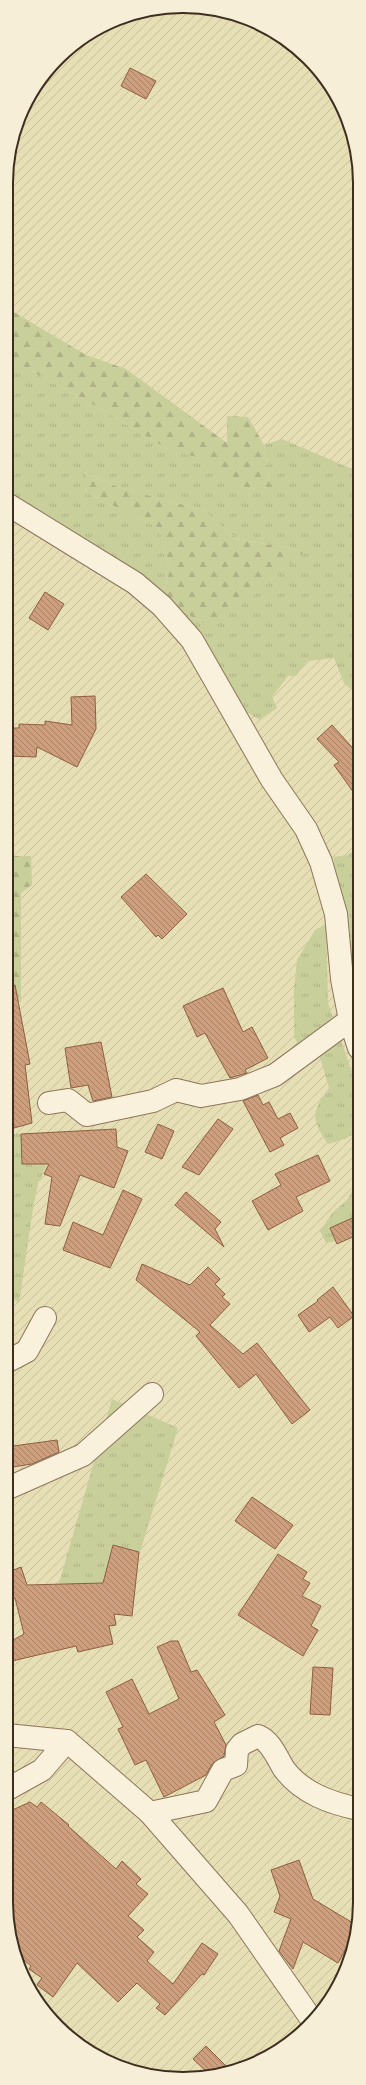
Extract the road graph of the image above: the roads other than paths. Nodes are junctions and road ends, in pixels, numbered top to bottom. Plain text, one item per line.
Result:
1 (13, 508) edge
2 (350, 975) edge
3 (350, 1020) junction
4 (353, 1029) edge
5 (49, 1102) dead end
6 (45, 1318) dead end
7 (13, 1358) edge
8 (152, 1394) dead end
9 (13, 1486) edge
10 (13, 1736) edge
11 (66, 1741) junction
12 (13, 1786) edge
13 (353, 1808) edge
14 (150, 1813) junction
15 (309, 2016) edge

1 - 2 street
2 - 3 street
3 - 4 street
3 - 5 street
6 - 7 street
8 - 9 street
10 - 11 street
11 - 12 street
11 - 14 street
13 - 14 street
14 - 15 street

